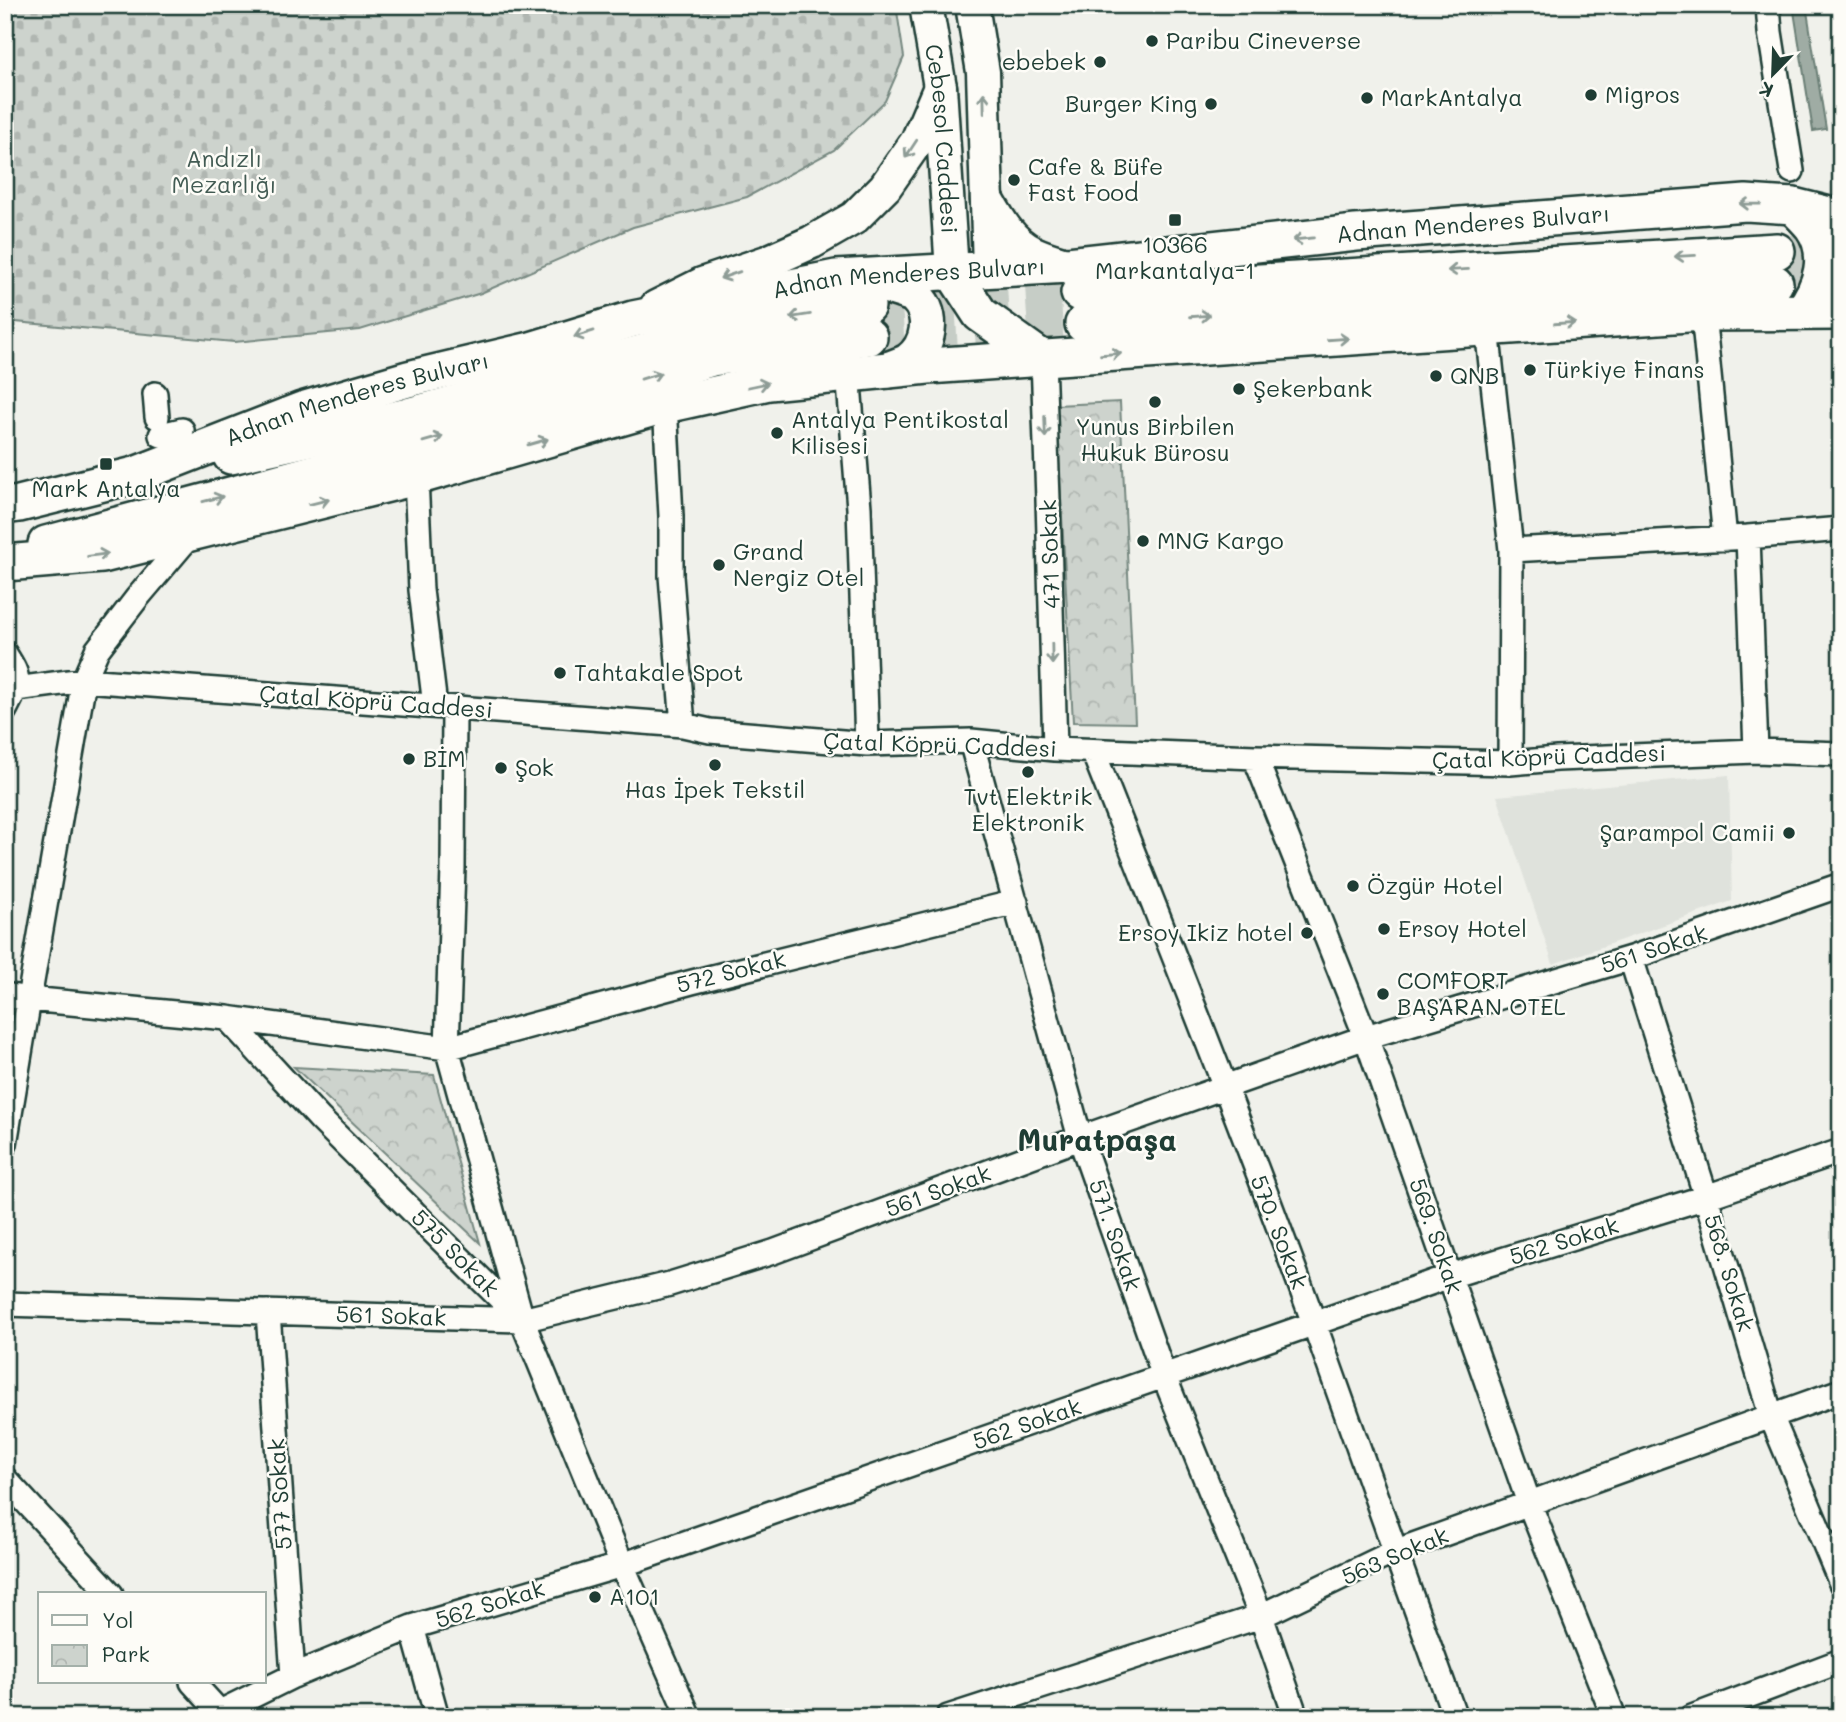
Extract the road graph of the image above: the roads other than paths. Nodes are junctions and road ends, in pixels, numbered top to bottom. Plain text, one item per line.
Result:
1 (926, 5) edge
2 (972, 5) edge
3 (1768, 5) edge
4 (940, 87) junction
5 (1793, 171) dead end
6 (987, 199) junction
7 (1793, 206) junction
8 (1841, 218) edge
9 (1776, 267) tunnel mouth
10 (989, 269) junction
11 (952, 271) junction
12 (1077, 294) junction
13 (866, 307) junction
14 (1802, 312) junction
15 (1841, 312) edge
16 (1703, 313) junction
17 (980, 314) junction
18 (633, 319) junction
19 (1487, 328) junction
20 (1043, 359) junction
21 (928, 366) junction
22 (888, 370) junction
23 (849, 384) dead end
24 (661, 407) junction
25 (135, 475) junction
26 (416, 477) junction
27 (5, 506) edge
28 (1841, 529) edge
29 (193, 533) junction
30 (1748, 537) junction
31 (1725, 539) junction
32 (1511, 550) junction
33 (5, 554) edge
34 (5, 563) edge
35 (5, 654) edge
36 (84, 680) junction
37 (10, 700) edge
38 (444, 707) junction
39 (683, 725) junction
40 (971, 741) junction
41 (867, 744) junction
42 (1055, 749) junction
43 (1093, 751) junction
44 (1756, 751) junction
45 (1841, 754) edge
46 (1255, 757) junction
47 (1510, 763) junction
48 (1841, 885) edge
49 (1016, 902) junction
50 (1631, 958) junction
51 (5, 995) edge
52 (29, 999) junction
53 (227, 1018) junction
54 (1366, 1037) junction
55 (447, 1048) junction
56 (1225, 1087) junction
57 (1080, 1138) junction
58 (5, 1144) edge
59 (1841, 1151) edge
60 (1706, 1197) junction
61 (1450, 1276) junction
62 (5, 1304) edge
63 (268, 1312) junction
64 (522, 1320) junction
65 (1314, 1324) junction
66 (1164, 1376) junction
67 (1841, 1391) edge
68 (1771, 1416) junction
69 (5, 1479) edge
70 (1529, 1503) junction
71 (1394, 1552) junction
72 (622, 1565) junction
73 (1841, 1583) edge
74 (109, 1592) edge
75 (1261, 1616) junction
76 (412, 1627) junction
77 (1841, 1661) edge
78 (293, 1676) junction
79 (194, 1684) edge
80 (220, 1715) edge
81 (437, 1717) edge
82 (689, 1717) edge
83 (948, 1717) edge
84 (1296, 1717) edge
85 (1455, 1717) edge
86 (1614, 1717) edge
87 (1692, 1717) edge

1 - 4 main road, Cebesol Caddesi
6 -> 2 main road, Cebesol Caddesi
3 - 5 street
4 - 11 main road, Cebesol Caddesi
4 -> 18 main road
6 - 10 main road, Cebesol Caddesi
6 - 12 main road
7 - 8 main road, Adnan Menderes Bulvarı
7 -> 12 main road, Adnan Menderes Bulvarı
7 - 14 main road
9 - 12 main road, Adnan Menderes Bulvarı
10 - 11 main road, Adnan Menderes Bulvarı
10 - 12 main road, Adnan Menderes Bulvarı
10 - 17 main road
11 - 13 main road, Adnan Menderes Bulvarı
11 - 17 main road
13 - 18 main road, Adnan Menderes Bulvarı
13 - 22 main road
13 -> 25 main road
33 -> 13 main road, Adnan Menderes Bulvarı
14 - 15 main road
14 - 16 main road
19 -> 16 main road
16 - 31 street
17 - 20 main road
17 - 21 main road
18 -> 25 main road, Adnan Menderes Bulvarı
20 -> 19 main road
19 - 32 street
20 - 21 main road
20 -> 42 street, 471 Sokak
21 - 22 main road
24 -> 22 main road
23 - 41 street
26 -> 24 main road
24 - 39 street
25 - 27 main road, Adnan Menderes Bulvarı
29 -> 26 main road
26 - 38 street
28 - 30 street
34 -> 29 main road
29 - 36 street
30 - 31 street
30 - 44 street
31 - 32 street
32 - 47 street
35 - 37 street
36 - 37 street, Çatal Köprü Caddesi
36 - 38 street, Çatal Köprü Caddesi
36 - 52 street
38 - 39 street, Çatal Köprü Caddesi
38 - 55 street
39 - 41 street, Çatal Köprü Caddesi
40 - 41 street, Çatal Köprü Caddesi
40 - 42 street, Çatal Köprü Caddesi
40 - 49 street, 571. Sokak
42 - 43 street, Çatal Köprü Caddesi
43 - 46 street, Çatal Köprü Caddesi
43 - 56 street, 570. Sokak
44 - 45 street, Çatal Köprü Caddesi
44 - 47 street, Çatal Köprü Caddesi
46 - 47 street, Çatal Köprü Caddesi
46 - 54 street, 569. Sokak
48 - 50 street, 561 Sokak
49 - 55 street, 572 Sokak
49 - 57 street, 571. Sokak
50 - 54 street, 561 Sokak
50 - 60 street, 568. Sokak
51 - 52 street
52 - 53 street
52 - 58 street
53 - 55 street
53 - 64 street, 575 Sokak
54 - 56 street, 561 Sokak
54 - 61 street, 569. Sokak
55 - 64 street
56 - 57 street, 561 Sokak
56 - 65 street, 570. Sokak
57 - 64 street, 561 Sokak
57 - 66 street, 571. Sokak
59 - 60 street, 562 Sokak
60 - 61 street, 562 Sokak
60 - 68 street, 568. Sokak
61 - 65 street, 562 Sokak
61 - 70 street, 569. Sokak
62 - 63 street, 561 Sokak
63 - 64 street, 561 Sokak
63 - 78 street, 577 Sokak
64 - 72 street, 575 Sokak
65 - 66 street, 562 Sokak
65 - 71 street, 570. Sokak
66 - 72 street, 562 Sokak
66 - 75 street, 571. Sokak
67 - 68 street, 563 Sokak
68 - 70 street, 563 Sokak
68 - 73 street, 568. Sokak
69 - 74 street
70 - 71 street, 563 Sokak
70 - 86 street, 569. Sokak
71 - 75 street, 563 Sokak
71 - 85 street, 570. Sokak
72 - 76 street, 562 Sokak
72 - 82 street, 575 Sokak
75 - 83 street, 563 Sokak
75 - 84 street, 571. Sokak
76 - 78 street, 562 Sokak
76 - 81 street
77 - 87 street
78 - 80 street, 562 Sokak
79 - 80 street

